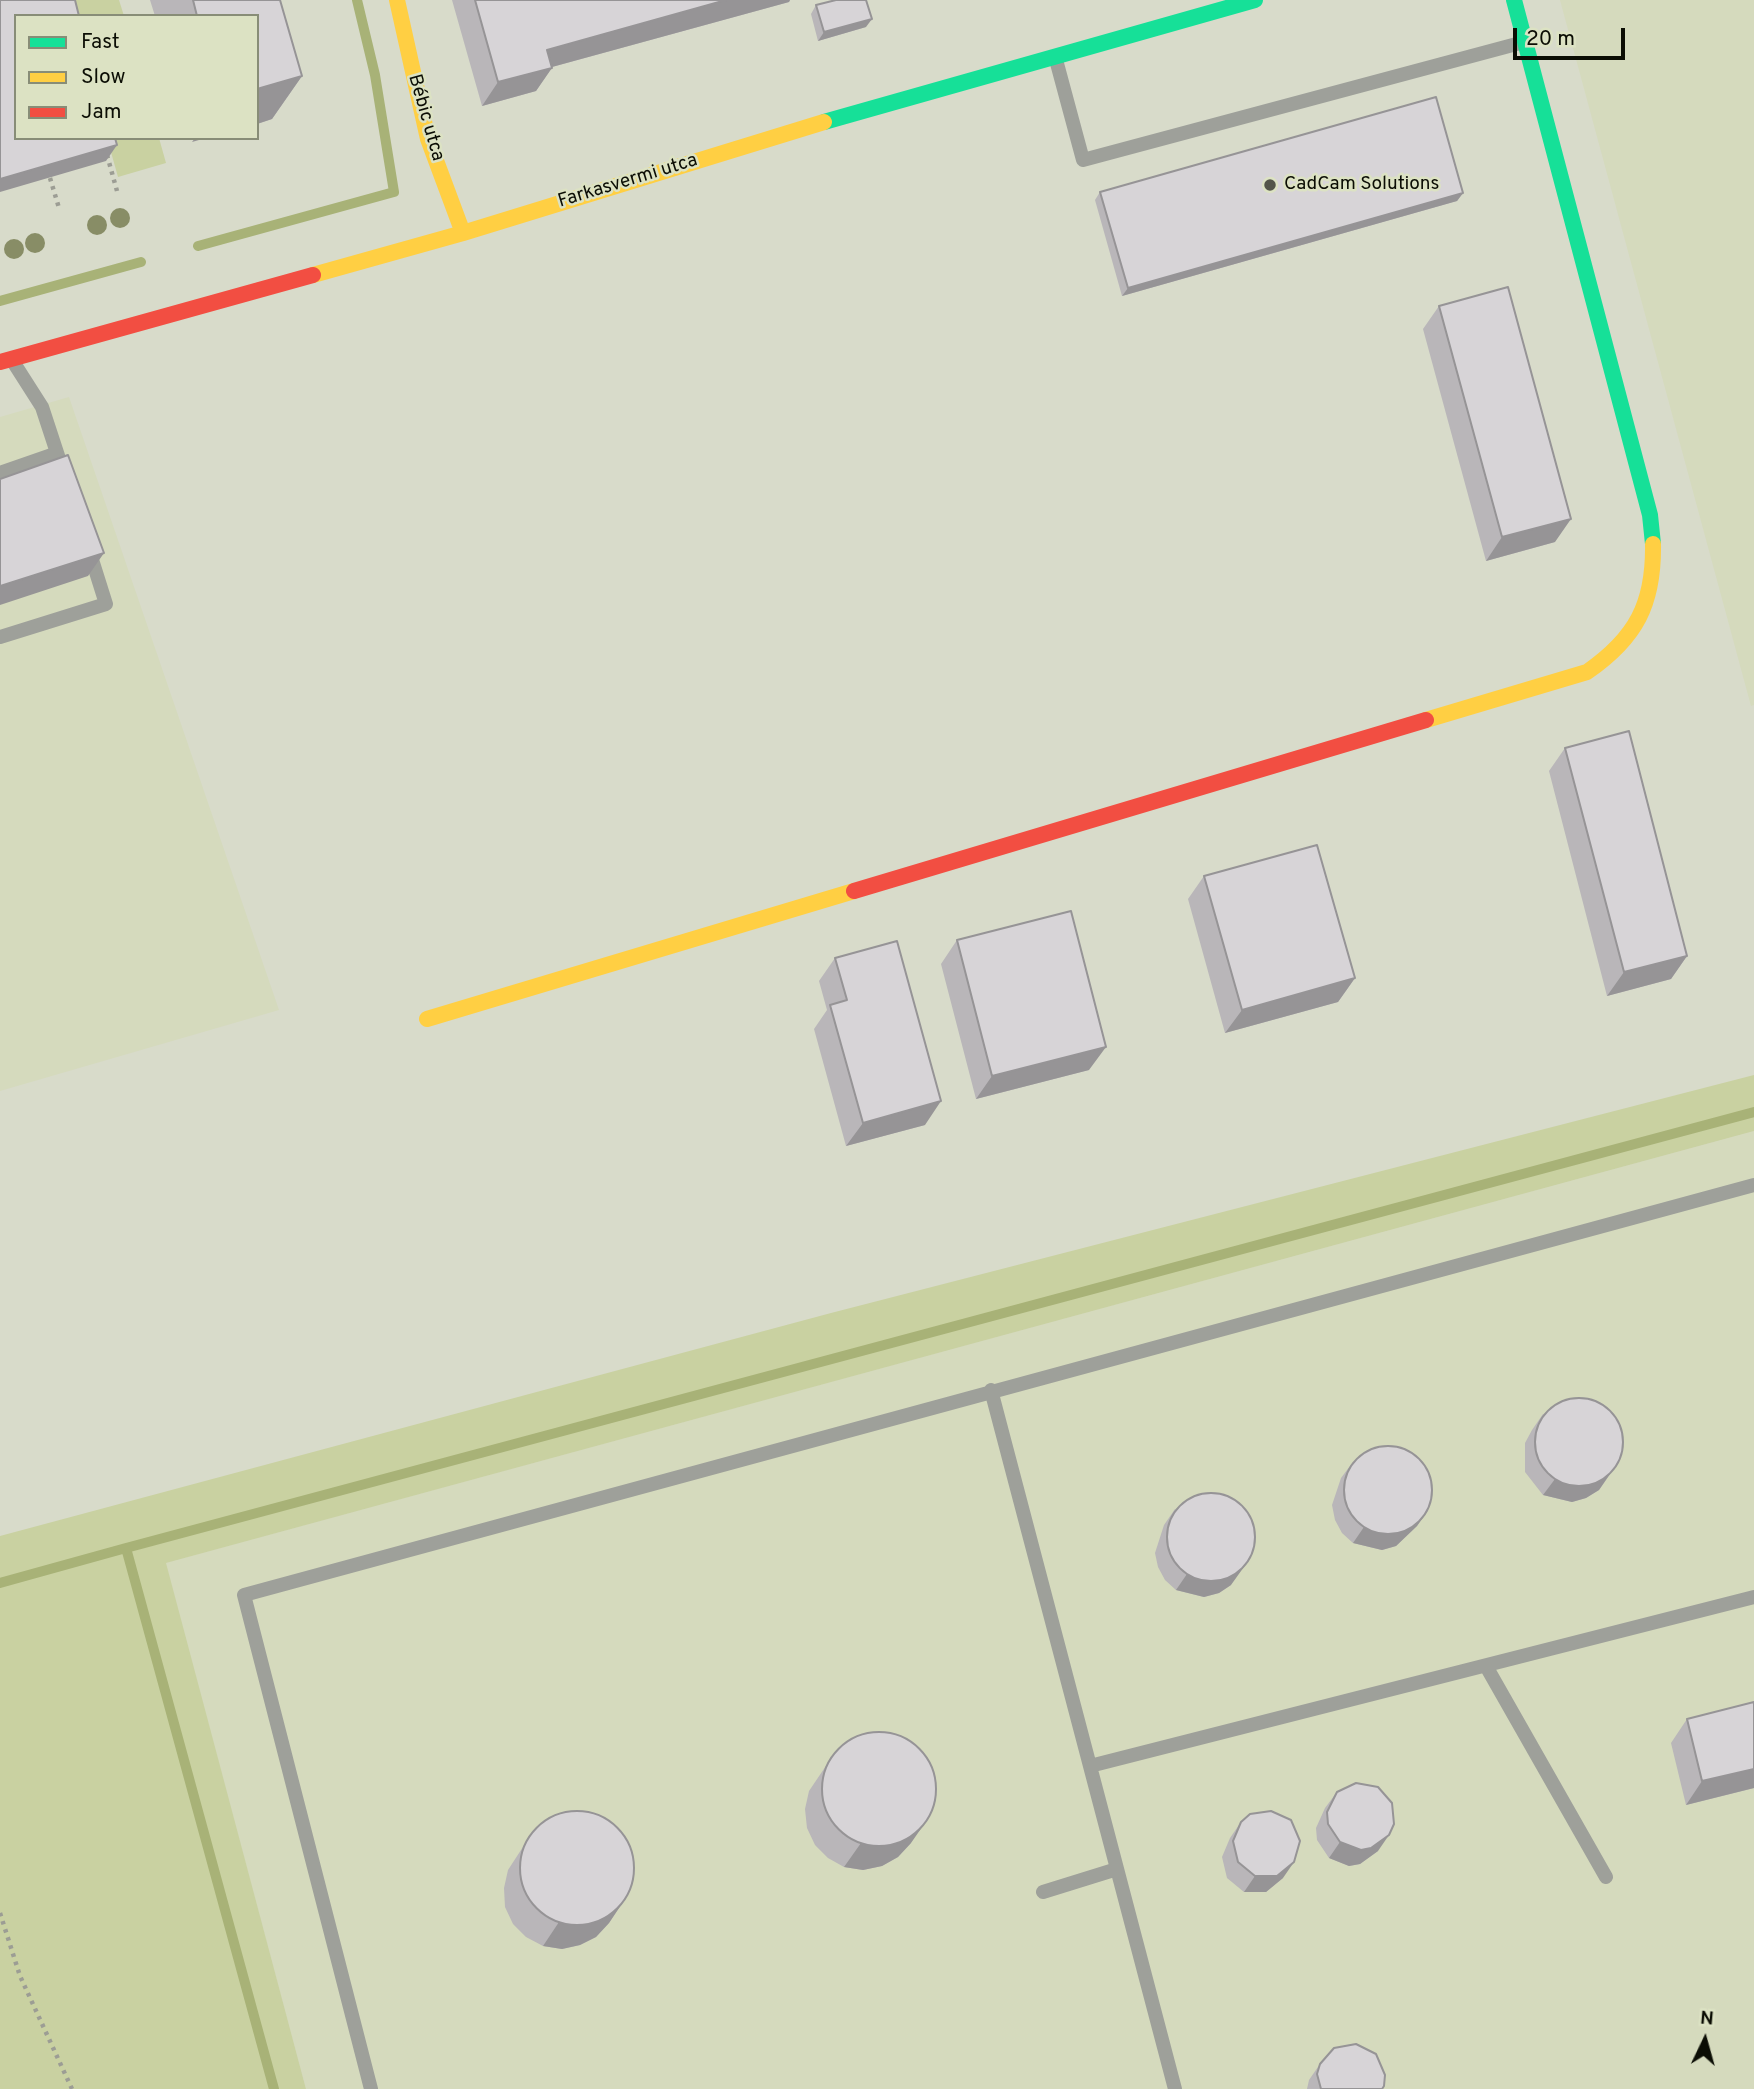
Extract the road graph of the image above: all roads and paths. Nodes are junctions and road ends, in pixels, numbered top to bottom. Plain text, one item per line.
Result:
1 (397, 0) edge
2 (1255, 0) edge
3 (1514, 0) edge
4 (1525, 41) junction
5 (1055, 55) junction
6 (106, 152) edge
7 (50, 178) edge
8 (117, 191) dead end
9 (60, 208) dead end
10 (463, 233) junction
11 (6, 360) edge
12 (57, 453) junction
13 (0, 473) edge
14 (69, 491) edge
15 (86, 541) edge
16 (0, 637) edge
17 (427, 1019) dead end
18 (1754, 1185) edge
19 (991, 1390) junction
20 (1754, 1597) edge
21 (1486, 1666) junction
22 (1090, 1766) junction
23 (1117, 1869) junction
24 (1606, 1877) dead end
25 (1043, 1892) dead end
26 (0, 1913) edge
27 (72, 2089) edge
28 (371, 2089) edge
29 (1175, 2089) edge

1 - 10 street, Bébic utca
2 - 5 street, Farkasvermi utca
3 - 4 street
4 - 5 lane
4 - 17 street
5 - 10 street, Farkasvermi utca
6 - 8 path
7 - 9 path
10 - 11 street, Farkasvermi utca
11 - 12 lane
12 - 13 lane
12 - 14 lane
15 - 16 lane
18 - 19 lane
19 - 22 lane
19 - 28 lane
20 - 21 lane
21 - 22 lane
21 - 24 lane
22 - 23 lane
23 - 25 lane
23 - 29 lane
26 - 27 path

